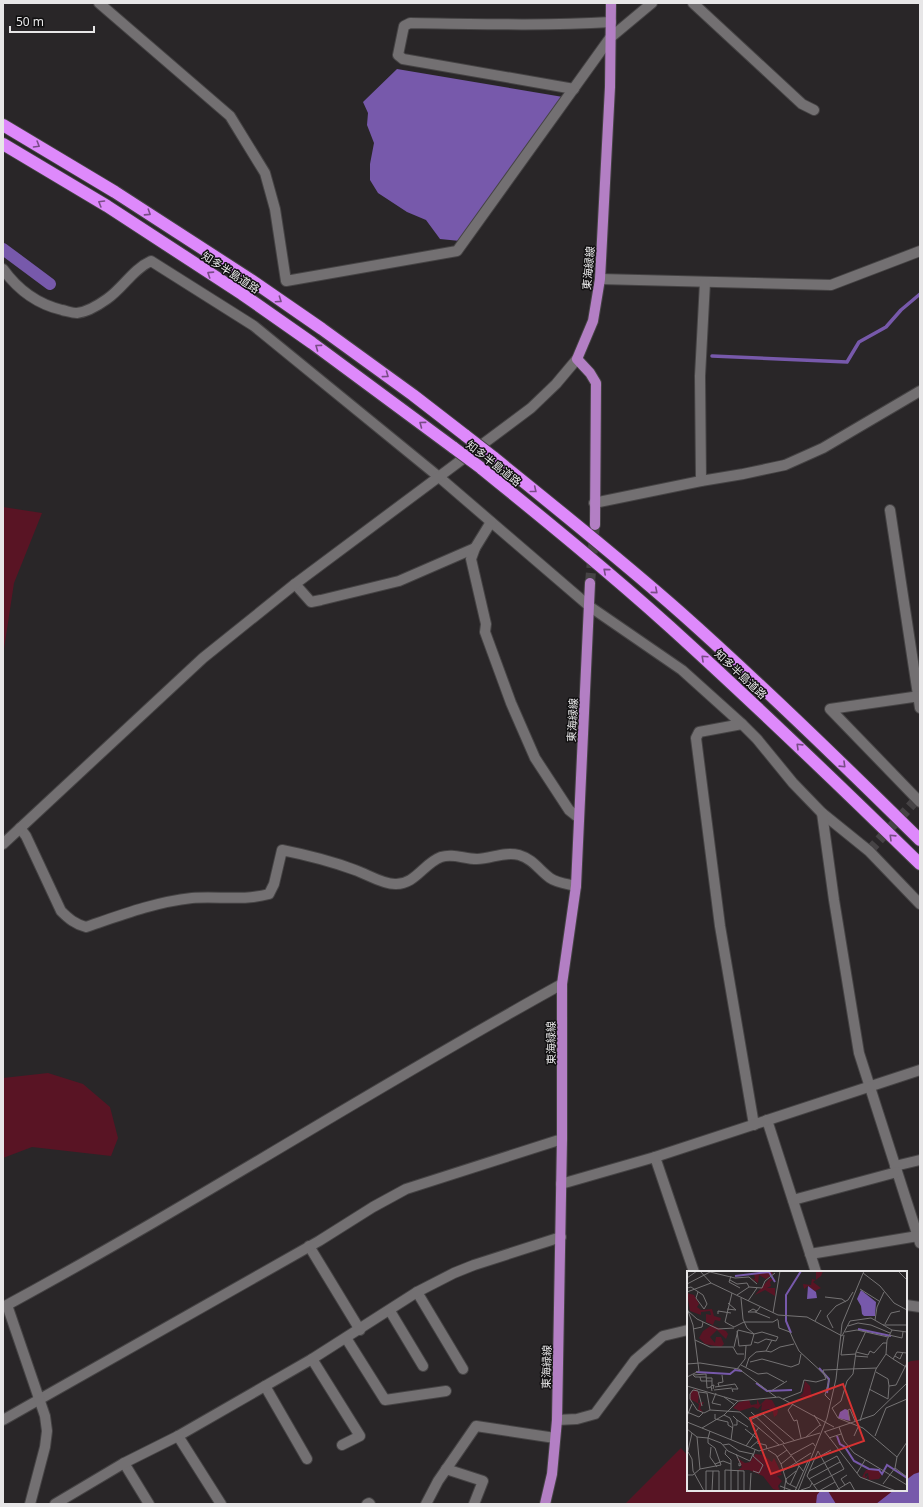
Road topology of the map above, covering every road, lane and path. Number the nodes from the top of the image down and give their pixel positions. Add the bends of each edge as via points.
1 (99, 3) edge
2 (611, 3) edge
3 (652, 3) edge
4 (693, 3) edge
5 (611, 22) junction
6 (610, 38) junction
7 (574, 89) junction
8 (814, 110) dead end
9 (3, 125) edge
10 (3, 144) edge
11 (920, 251) edge
12 (3, 269) edge
13 (600, 279) junction
14 (705, 282) junction
15 (577, 358) junction
16 (920, 391) edge
17 (439, 477) junction
18 (701, 481) junction
19 (594, 503) junction
20 (890, 510) dead end
21 (491, 522) junction
22 (595, 525) tunnel mouth
23 (475, 548) junction
24 (590, 583) tunnel mouth
25 (295, 584) junction
26 (589, 606) junction
27 (919, 696) edge
28 (920, 708) edge
29 (742, 724) junction
30 (920, 802) edge
31 (822, 813) junction
32 (579, 818) junction
33 (20, 828) junction
34 (920, 840) edge
35 (3, 844) edge
36 (920, 864) edge
37 (576, 886) junction
38 (920, 904) edge
39 (562, 984) junction
40 (920, 1070) edge
41 (869, 1087) junction
42 (767, 1120) junction
43 (754, 1125) junction
44 (562, 1138) junction
45 (655, 1157) junction
46 (920, 1160) edge
47 (896, 1169) junction
48 (561, 1184) junction
49 (793, 1200) junction
50 (916, 1218) edge
51 (561, 1237) junction
52 (919, 1240) edge
53 (309, 1246) junction
54 (810, 1254) junction
55 (694, 1271) edge
56 (816, 1271) edge
57 (418, 1292) junction
58 (907, 1304) edge
59 (920, 1307) edge
60 (390, 1311) junction
61 (360, 1330) junction
62 (687, 1330) edge
63 (346, 1338) junction
64 (312, 1359) junction
65 (423, 1366) dead end
66 (464, 1369) dead end
67 (265, 1386) junction
68 (446, 1391) dead end
69 (39, 1399) junction
70 (3, 1420) edge
71 (558, 1420) junction
72 (178, 1436) junction
73 (555, 1438) junction
74 (342, 1445) dead end
75 (307, 1459) dead end
76 (124, 1463) junction
77 (446, 1469) junction
78 (30, 1504) edge
79 (55, 1504) edge
80 (149, 1504) edge
81 (221, 1504) edge
82 (367, 1504) edge
83 (370, 1504) edge
84 (426, 1504) edge
85 (474, 1504) edge
86 (545, 1504) edge

1 - 7 street via 230,116 265,173 275,209 286,282 457,251
2 - 5 main road, 東海緑線
3 - 6 street
4 - 8 street via 802,104
5 - 6 main road, 東海緑線
5 - 7 street via 410,23 404,26 398,55 403,59
6 - 7 street
6 - 13 main road, 東海緑線 via 610,88
9 -> 34 highway, 知多半島道路, bridge via 116,192 251,280 346,346 466,436 680,613 795,718
36 -> 10 highway, 知多半島道路, bridge via 761,710 669,626 481,468 242,294 107,206
11 - 14 street via 831,285
12 - 17 street via 8,277 31,297 49,307 78,313 107,299 142,265 151,261 254,326
13 - 14 street
13 - 15 main road, 東海緑線 via 593,321
14 - 18 street via 700,376
15 - 17 street via 556,384 531,408
15 - 19 main road via 596,384
16 - 18 street via 823,448 785,464
17 - 21 street
17 - 25 street
18 - 19 street
19 - 22 main road
20 - 27 street
21 - 23 street
21 - 26 street
23 - 25 street via 399,581 311,602
23 - 32 street via 471,559 486,632 511,703 535,758 570,810
24 - 26 main road, 東海緑線
25 - 33 street via 203,658
26 - 29 street via 682,670
26 - 32 main road, 東海緑線
27 - 28 street
27 - 30 street via 830,708
29 - 31 street
29 - 43 street via 699,732 696,738 720,926
31 - 38 street via 870,851
31 - 41 street via 859,1053
32 - 37 main road, 東海緑線
33 - 35 street
33 - 37 street via 61,911 76,925 86,927 148,906 193,898 257,897 269,894 282,850 323,859 395,884 409,881 441,857 452,855 477,859 507,853 527,858 552,879
37 - 39 main road, 東海緑線
39 - 44 main road, 東海緑線
39 - 69 street via 428,1060 195,1199 7,1305
40 - 41 street
41 - 42 street
41 - 47 street
42 - 43 street
42 - 49 street
43 - 45 street
44 - 48 main road, 東海緑線
44 - 53 street via 406,1189
45 - 48 street
45 - 55 street
46 - 47 street
47 - 49 street
47 - 50 street
48 - 51 main road, 東海緑線
49 - 54 street
50 - 52 street
51 - 57 street via 454,1272
51 - 71 main road, 東海緑線
52 - 54 street
53 - 61 street
53 - 69 street
54 - 56 street
57 - 60 street
57 - 66 street
58 - 59 street
60 - 61 street
60 - 65 street
61 - 63 street
62 - 71 street via 662,1336 635,1360 594,1414 577,1420
63 - 64 street
63 - 68 street via 385,1400
64 - 67 street
64 - 74 street via 360,1436
67 - 72 street
67 - 75 street
69 - 70 street
69 - 78 street via 47,1431
71 - 73 main road, 東海緑線
72 - 76 street
72 - 81 street
73 - 77 street via 476,1426
73 - 86 main road, 東海緑線 via 552,1474
76 - 79 street
76 - 80 street
77 - 84 street
77 - 85 street via 483,1481
82 - 83 street

